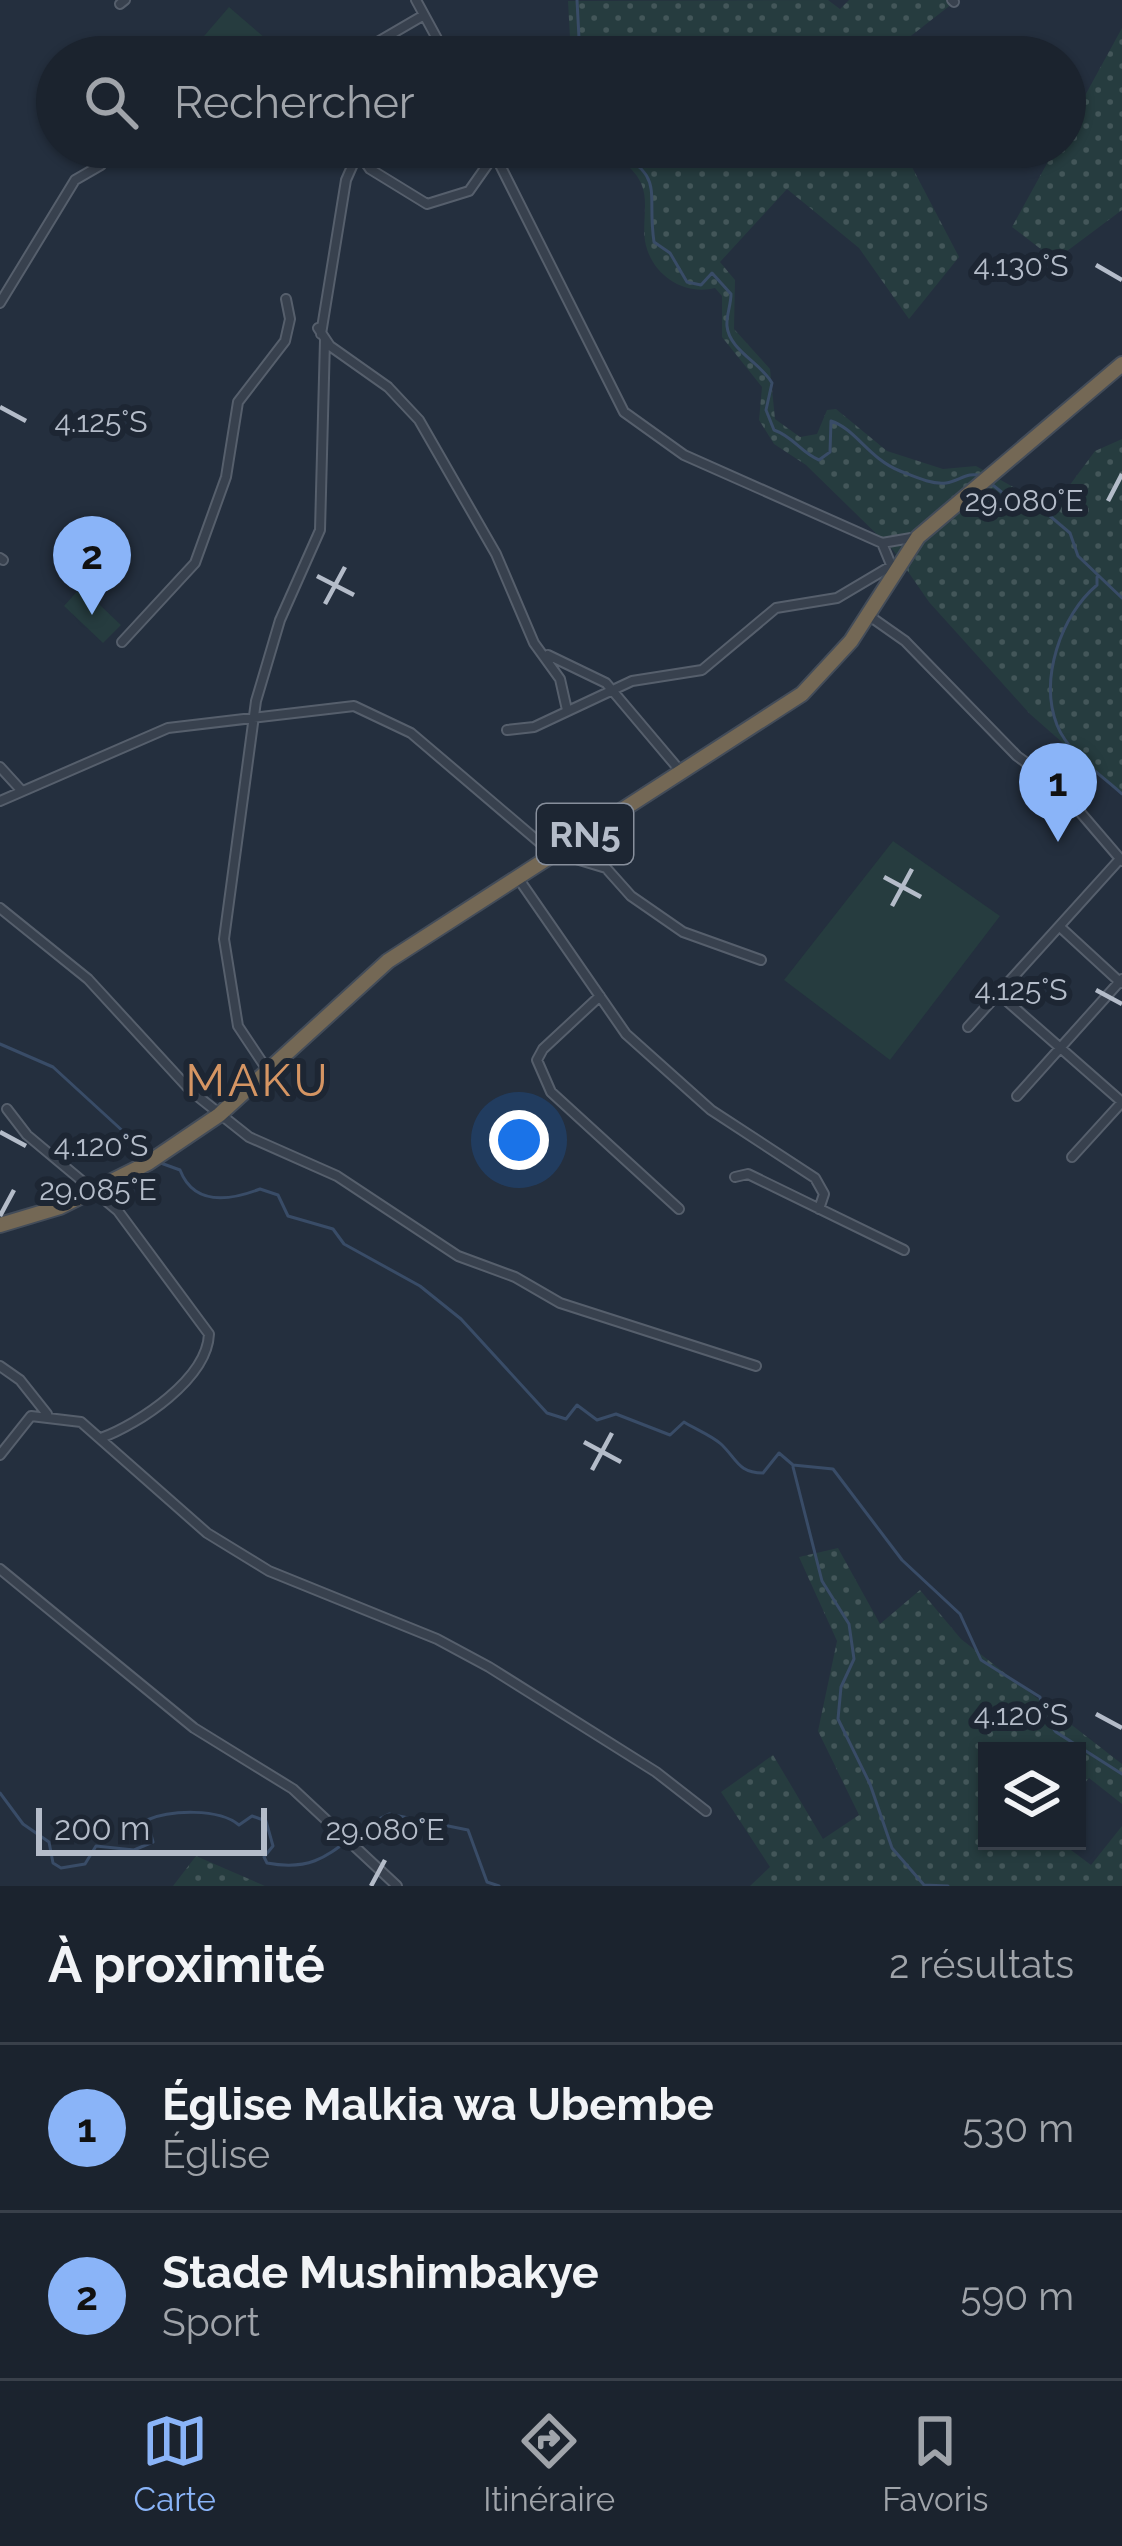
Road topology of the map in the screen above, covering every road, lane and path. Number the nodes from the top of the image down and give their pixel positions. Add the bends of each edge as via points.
1 (416, 0) edge
2 (424, 15) junction
3 (388, 36) edge
4 (436, 36) edge
5 (95, 168) edge
6 (350, 168) edge
7 (369, 168) edge
8 (485, 168) edge
9 (502, 168) edge
10 (286, 299) dead end
11 (0, 303) edge
12 (321, 334) junction
13 (1122, 364) edge
14 (233, 434) junction
15 (244, 443) dead end
16 (918, 537) junction
17 (881, 543) junction
18 (892, 569) junction
19 (862, 585) junction
20 (872, 608) junction
21 (122, 643) dead end
22 (544, 654) junction
23 (610, 692) junction
24 (567, 710) junction
25 (255, 716) junction
26 (507, 730) dead end
27 (0, 767) edge
28 (682, 774) junction
29 (21, 790) junction
30 (0, 801) edge
31 (558, 850) junction
32 (1121, 860) edge
33 (518, 878) junction
34 (0, 908) edge
35 (1060, 927) junction
36 (761, 960) dead end
37 (1121, 981) edge
38 (1000, 995) junction
39 (600, 996) junction
40 (968, 1027) dead end
41 (1060, 1048) junction
42 (266, 1068) junction
43 (1017, 1096) dead end
44 (8, 1109) dead end
45 (219, 1114) junction
46 (1072, 1157) dead end
47 (735, 1178) dead end
48 (96, 1191) junction
49 (679, 1209) dead end
50 (819, 1209) junction
51 (0, 1225) edge
52 (904, 1250) dead end
53 (0, 1366) edge
54 (756, 1366) dead end
55 (48, 1415) junction
56 (101, 1438) junction
57 (0, 1455) edge
58 (0, 1570) edge
59 (706, 1810) dead end
60 (397, 1886) edge

1 - 2 street
2 - 3 street
2 - 4 street
5 - 11 street via 75,180
6 - 12 street
7 - 8 street via 427,204 469,191
9 - 17 street via 607,386 634,423 684,455
10 - 14 street via 285,341 244,389
12 - 22 street via 419,420
12 - 25 street via 320,530 275,632
13 - 16 highway, RN5
14 - 15 street
14 - 21 street via 195,563
16 - 17 street
16 - 18 highway, RN5
17 - 18 street
18 - 19 street
18 - 20 highway, RN5
19 - 20 street
19 - 23 street via 811,605 776,608 702,670 668,671
20 - 28 highway, RN5 via 815,683
20 - 32 street via 1017,756 1055,784
22 - 23 street via 598,676
22 - 24 street
23 - 24 street
23 - 28 street
24 - 26 street
25 - 29 street via 168,728
25 - 31 street via 346,706 383,716
25 - 42 street via 225,954 238,1026
27 - 29 street
28 - 31 highway, RN5
29 - 30 street
31 - 33 highway, RN5
31 - 36 street via 606,868 683,932
32 - 35 street
33 - 39 street
33 - 42 highway, RN5 via 388,961
34 - 45 street via 88,979
35 - 37 street
35 - 38 street
37 - 41 street
38 - 40 street
38 - 41 street
39 - 49 street via 543,1049 542,1077
39 - 50 street via 626,1034 711,1110 815,1178 824,1194
41 - 43 street
41 - 46 street via 1122,1102
42 - 45 highway, RN5
44 - 48 street via 27,1135
45 - 48 highway, RN5
45 - 54 street via 249,1137 338,1176 475,1264 620,1326
47 - 50 street via 748,1174
48 - 51 highway, RN5
48 - 56 street via 196,1313 210,1342 196,1368 141,1419
50 - 52 street
53 - 55 street
55 - 56 street via 81,1421
55 - 57 street via 31,1417
56 - 59 street via 207,1533 269,1570 489,1667
58 - 60 street via 194,1729 293,1790

